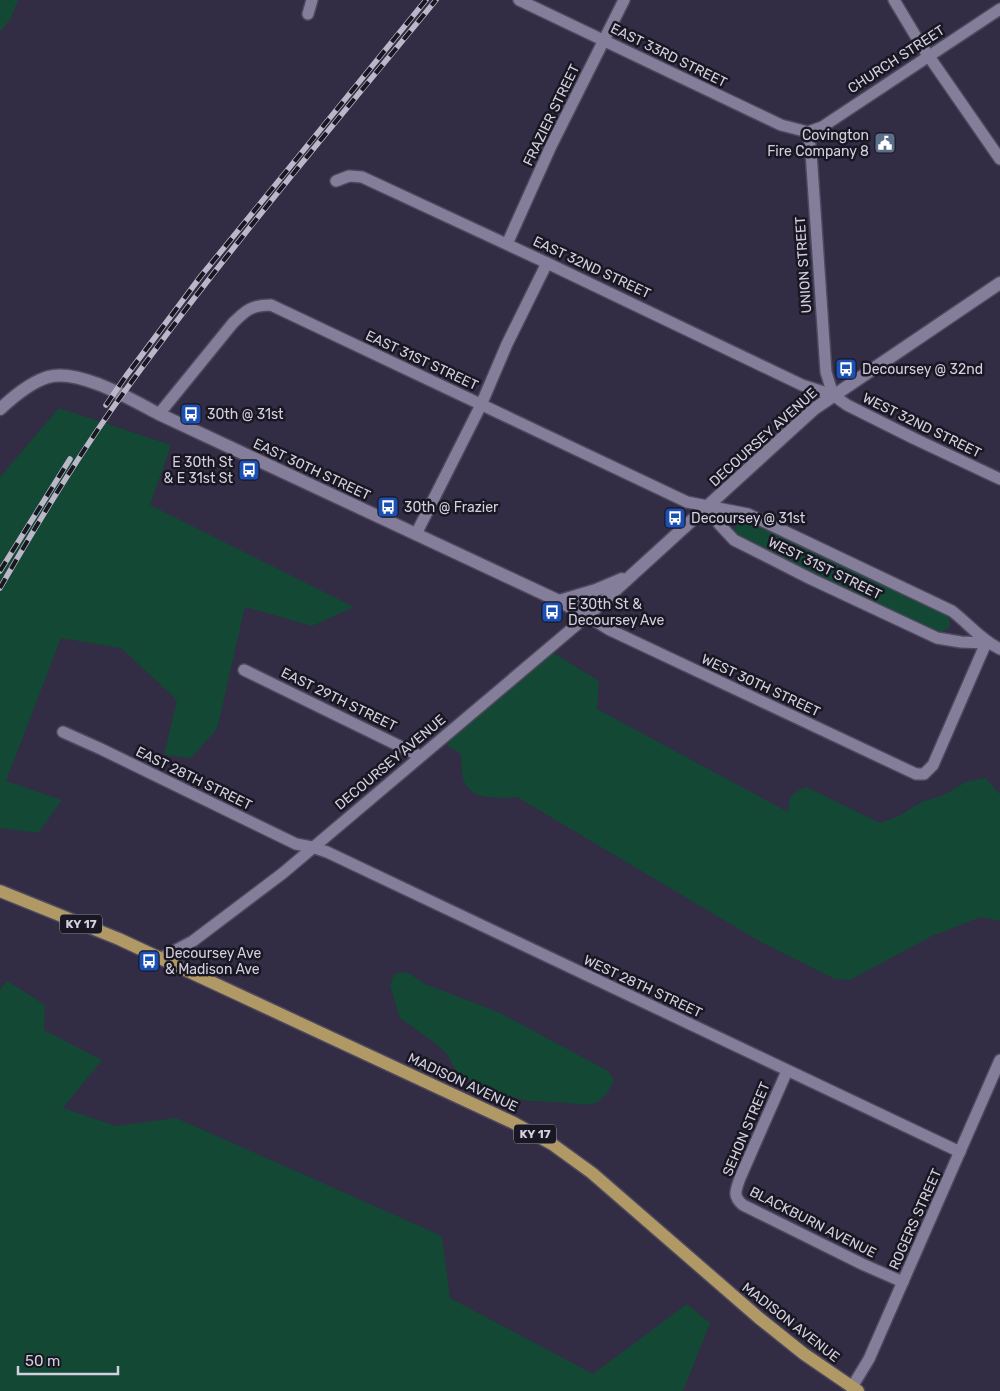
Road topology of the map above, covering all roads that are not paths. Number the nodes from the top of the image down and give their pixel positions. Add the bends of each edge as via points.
1 (312, 0) edge
2 (519, 0) edge
3 (624, 0) edge
4 (894, 0) edge
5 (1000, 9) edge
6 (308, 14) dead end
7 (604, 40) junction
8 (929, 56) junction
9 (808, 132) junction
10 (1000, 159) edge
11 (336, 181) dead end
12 (507, 244) junction
13 (547, 263) junction
14 (1000, 283) edge
15 (833, 395) junction
16 (480, 405) junction
17 (0, 409) edge
18 (159, 414) junction
19 (1000, 479) edge
20 (707, 507) junction
21 (416, 534) junction
22 (631, 577) junction
23 (559, 602) junction
24 (587, 616) junction
25 (986, 643) junction
26 (1000, 649) edge
27 (244, 670) dead end
28 (63, 732) dead end
29 (420, 756) junction
30 (312, 847) junction
31 (0, 892) edge
32 (161, 958) junction
33 (1000, 1060) edge
34 (787, 1071) junction
35 (960, 1152) junction
36 (737, 1200) joint
37 (903, 1282) junction
38 (855, 1389) edge

1 - 6 street
2 - 7 street, EAST 33RD STREET
3 - 7 street, FRAZIER STREET
4 - 8 street
5 - 8 street, CHURCH STREET
7 - 9 street, EAST 33RD STREET via 781,125
7 - 12 street, FRAZIER STREET
8 - 9 street, CHURCH STREET via 822,127
8 - 10 street
9 - 15 street, UNION STREET via 826,372
11 - 12 street, EAST 32ND STREET via 349,176 362,177
12 - 13 street, EAST 32ND STREET
13 - 15 street, EAST 32ND STREET via 802,385
13 - 16 street
14 - 15 main road, DECOURSEY AVENUE
15 - 19 street, WEST 32ND STREET via 898,431
15 - 20 main road, DECOURSEY AVENUE
16 - 18 street, EAST 31ST STREET via 272,305 259,305 247,310 233,323
16 - 20 street, EAST 31ST STREET via 687,502
16 - 21 street
17 - 18 main road, EAST 30TH STREET via 37,382 56,376 77,378 108,388
18 - 21 main road, EAST 30TH STREET
20 - 22 main road, DECOURSEY AVENUE
20 - 25 street, WEST 31ST STREET via 748,514 952,611
20 - 25 street, WEST 31ST STREET via 734,540 811,579 937,638
21 - 23 main road, EAST 30TH STREET
22 - 23 main road, DECOURSEY AVENUE
22 - 24 main road, DECOURSEY AVENUE
23 - 24 main road, EAST 30TH STREET
24 - 25 street, WEST 30TH STREET via 754,700 916,774 924,774 933,765
24 - 29 street, DECOURSEY AVENUE
25 - 26 street, WEST 31ST STREET
27 - 29 street, EAST 29TH STREET
28 - 30 street, EAST 28TH STREET via 296,844
29 - 30 street, DECOURSEY AVENUE
30 - 32 street, DECOURSEY AVENUE via 283,873 192,941
30 - 34 street, WEST 28TH STREET
31 - 32 main road, MADISON AVENUE / KY 17
32 - 38 main road, MADISON AVENUE / KY 17 via 514,1123 552,1144 592,1173 758,1318
33 - 35 street, ROGERS STREET
34 - 35 street, WEST 28TH STREET
34 - 36 street, SEHON STREET via 740,1178 735,1192
35 - 37 street, ROGERS STREET
36 - 37 street, BLACKBURN AVENUE
37 - 38 street, ROGERS STREET

